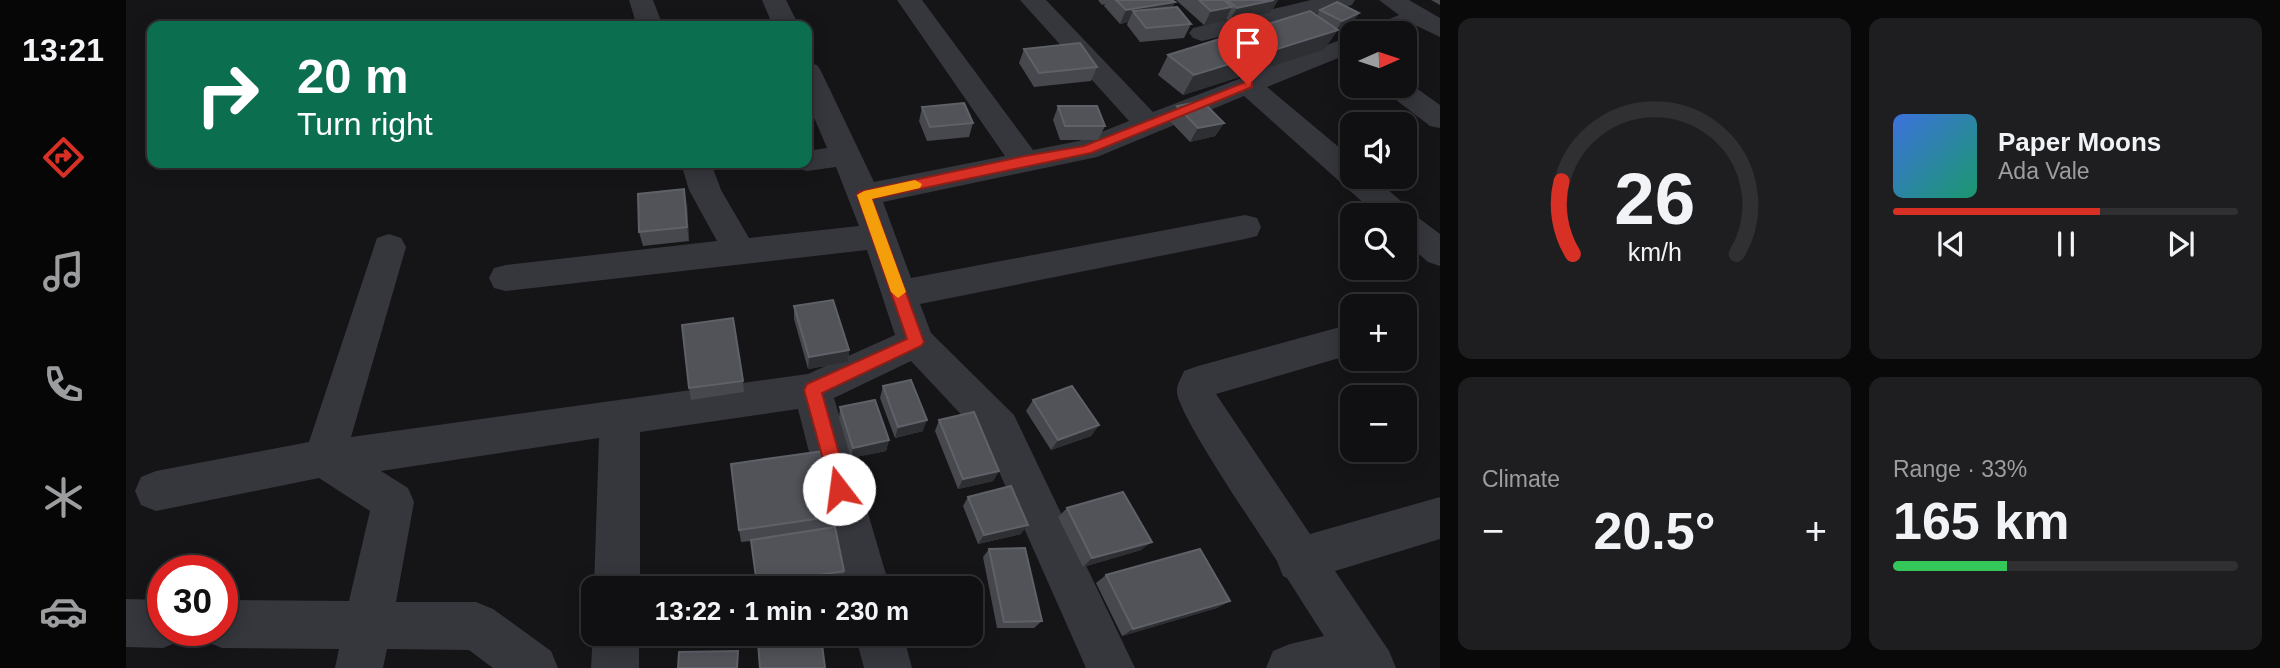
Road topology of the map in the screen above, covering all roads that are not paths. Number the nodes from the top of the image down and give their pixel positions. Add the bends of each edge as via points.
1 (641, 0) edge
2 (774, 0) edge
3 (909, 0) edge
4 (1032, 0) edge
5 (1343, 0) edge
6 (1391, 0) edge
7 (648, 21) edge
8 (784, 21) edge
9 (1429, 23) edge
10 (1199, 31) dead end
11 (1340, 48) edge
12 (812, 82) edge
13 (1248, 85) junction
14 (1413, 98) edge
15 (1440, 119) edge
16 (1148, 124) junction
17 (846, 155) junction
18 (812, 160) edge
19 (1025, 160) junction
20 (698, 168) edge
21 (864, 195) junction
22 (1383, 203) edge
23 (1245, 227) dead end
24 (1417, 233) edge
25 (879, 236) junction
26 (389, 247) dead end
27 (740, 252) junction
28 (1440, 253) edge
29 (506, 278) dead end
30 (899, 294) junction
31 (916, 342) junction
32 (1340, 342) edge
33 (813, 390) junction
34 (620, 418) junction
35 (324, 458) junction
36 (156, 491) dead end
37 (1440, 518) edge
38 (1299, 560) junction
39 (617, 576) edge
40 (864, 576) edge
41 (126, 623) edge
42 (147, 624) edge
43 (238, 626) edge
44 (364, 646) edge
45 (615, 646) edge
46 (882, 646) edge
47 (1367, 660) edge
48 (534, 668) edge
49 (615, 668) edge
50 (888, 668) edge
51 (1111, 668) edge
52 (1290, 668) edge

1 - 7 street
2 - 8 street
3 - 19 street
4 - 16 street
5 - 10 street
6 - 9 street
11 - 13 street
12 - 17 street
13 - 16 street
13 - 22 street
14 - 15 street
16 - 19 street via 1086,150
17 - 18 street
17 - 21 street
19 - 21 street
20 - 27 street
21 - 25 street
23 - 30 street
24 - 28 street
25 - 27 street
25 - 30 street
26 - 35 street
27 - 29 street
30 - 31 street
31 - 33 street
31 - 51 street via 1000,428
32 - 38 street via 1198,383 1196,392
33 - 34 street
33 - 40 street
34 - 35 street
34 - 39 street
35 - 36 street
35 - 44 street via 393,502
37 - 38 street
38 - 47 street
41 - 42 street
43 - 44 street
44 - 48 street via 476,626
45 - 49 street
46 - 50 street
47 - 52 street

